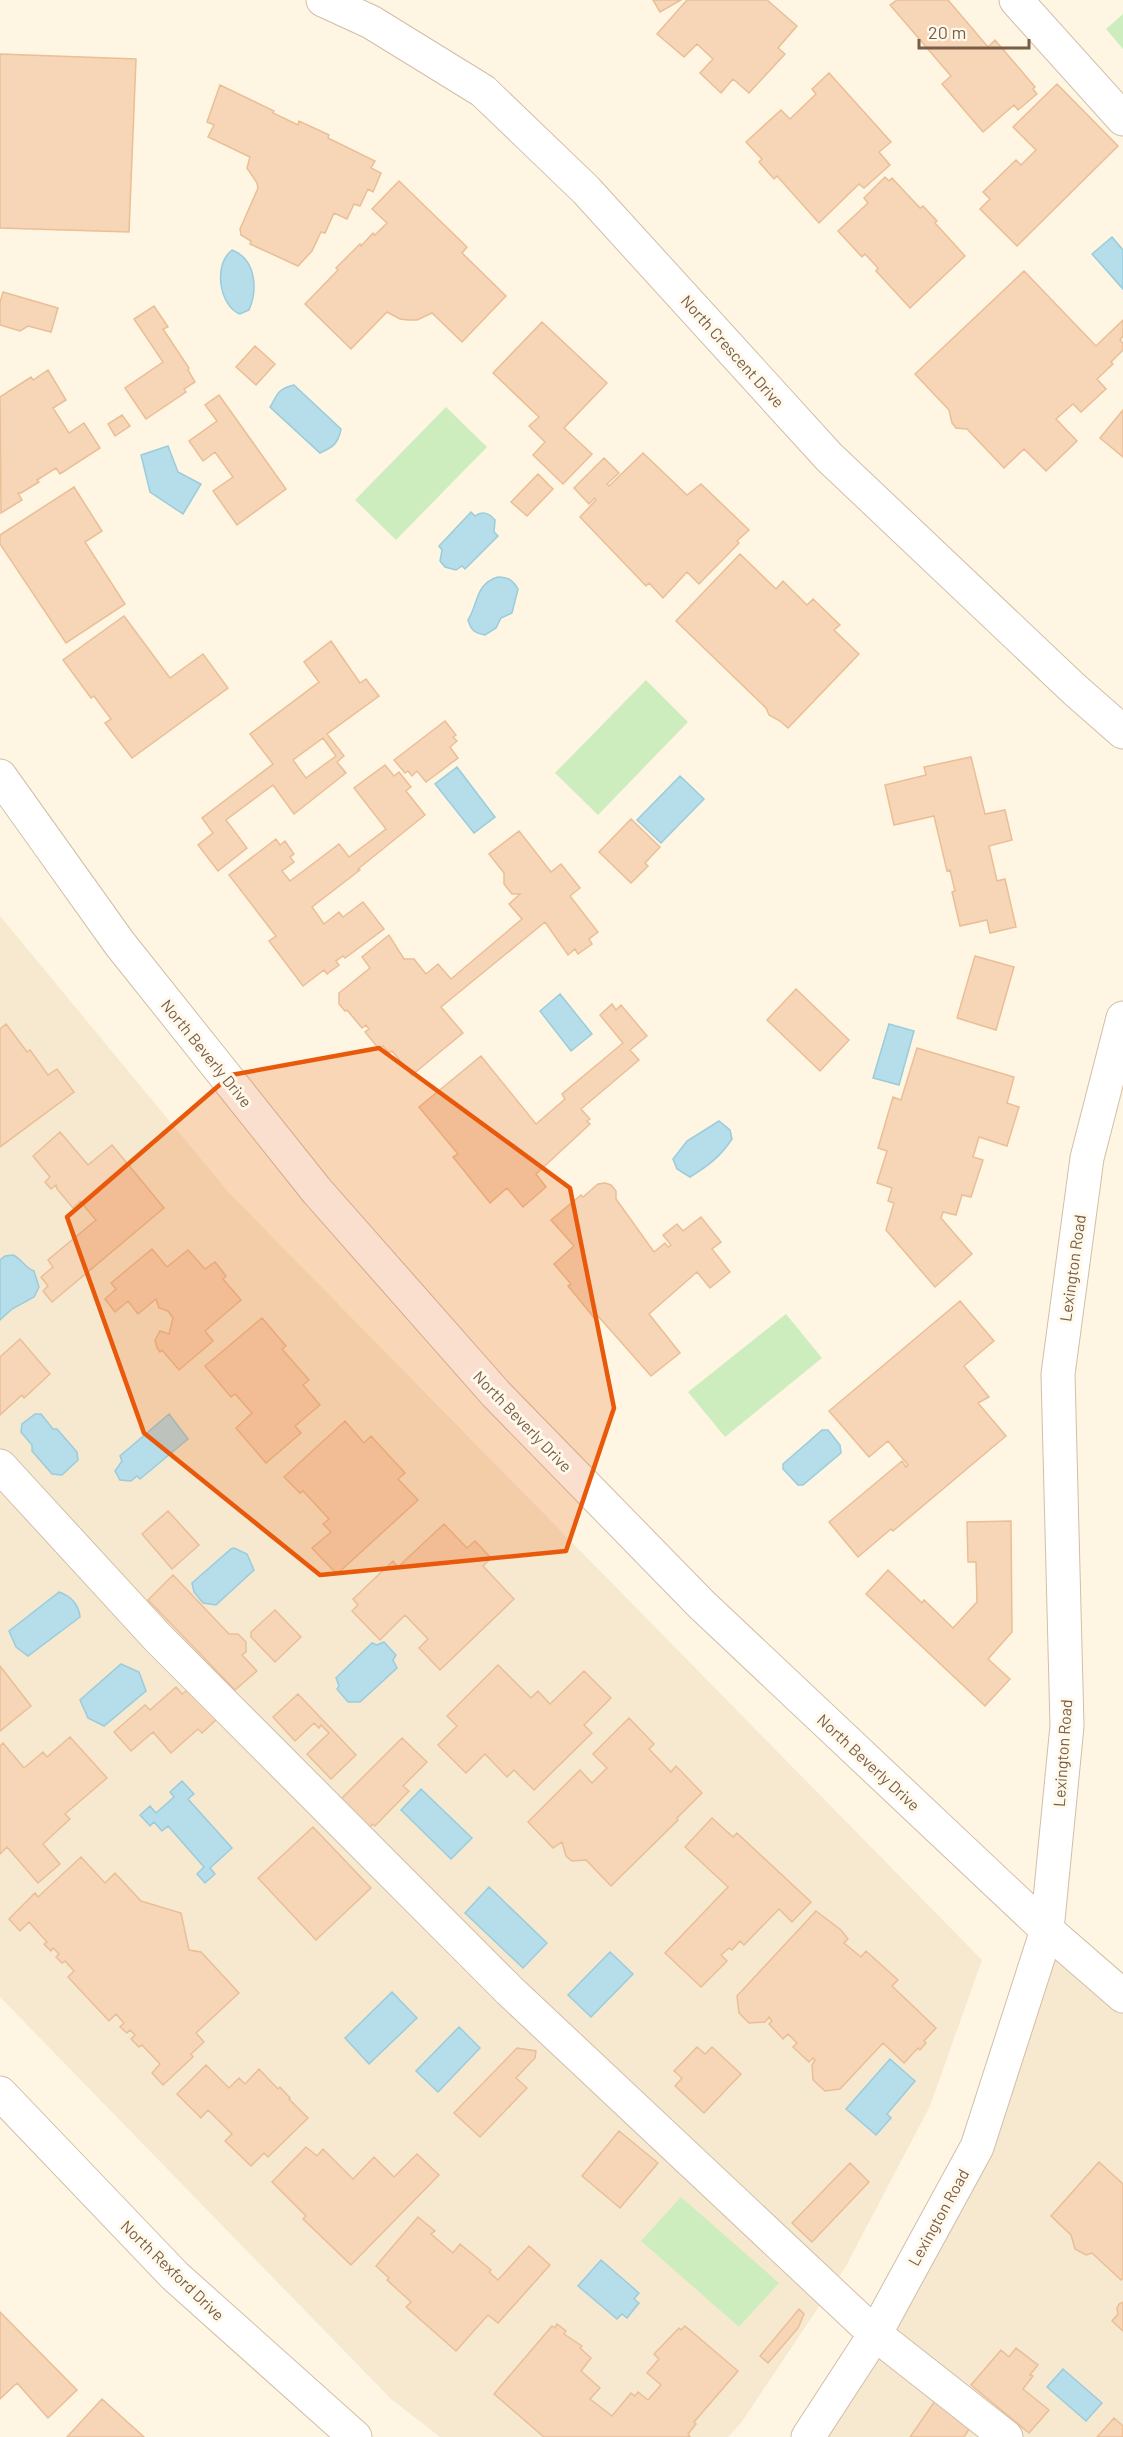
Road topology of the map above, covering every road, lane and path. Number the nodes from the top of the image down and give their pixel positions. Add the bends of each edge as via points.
1 (323, 0) edge
2 (1016, 0) edge
3 (1123, 119) edge
4 (1123, 732) edge
5 (0, 776) edge
6 (1123, 1018) edge
7 (0, 1466) edge
8 (1047, 1930) junction
9 (1123, 1996) edge
10 (0, 2093) edge
11 (875, 2334) junction
12 (355, 2437) edge
13 (808, 2437) edge
14 (1006, 2437) edge

1 - 4 street, North Crescent Drive via 371,22 483,91 586,190 829,457
2 - 3 street
5 - 8 street, North Beverly Drive via 120,944 317,1191 496,1394 701,1604
6 - 8 street, Lexington Road via 1087,1158 1058,1374 1067,1726
7 - 11 street via 158,1638 510,1991
8 - 9 street, North Beverly Drive
8 - 11 street, Lexington Road via 976,2147
10 - 12 street, North Rexford Drive via 175,2276
11 - 13 street, Lexington Road
11 - 14 street

